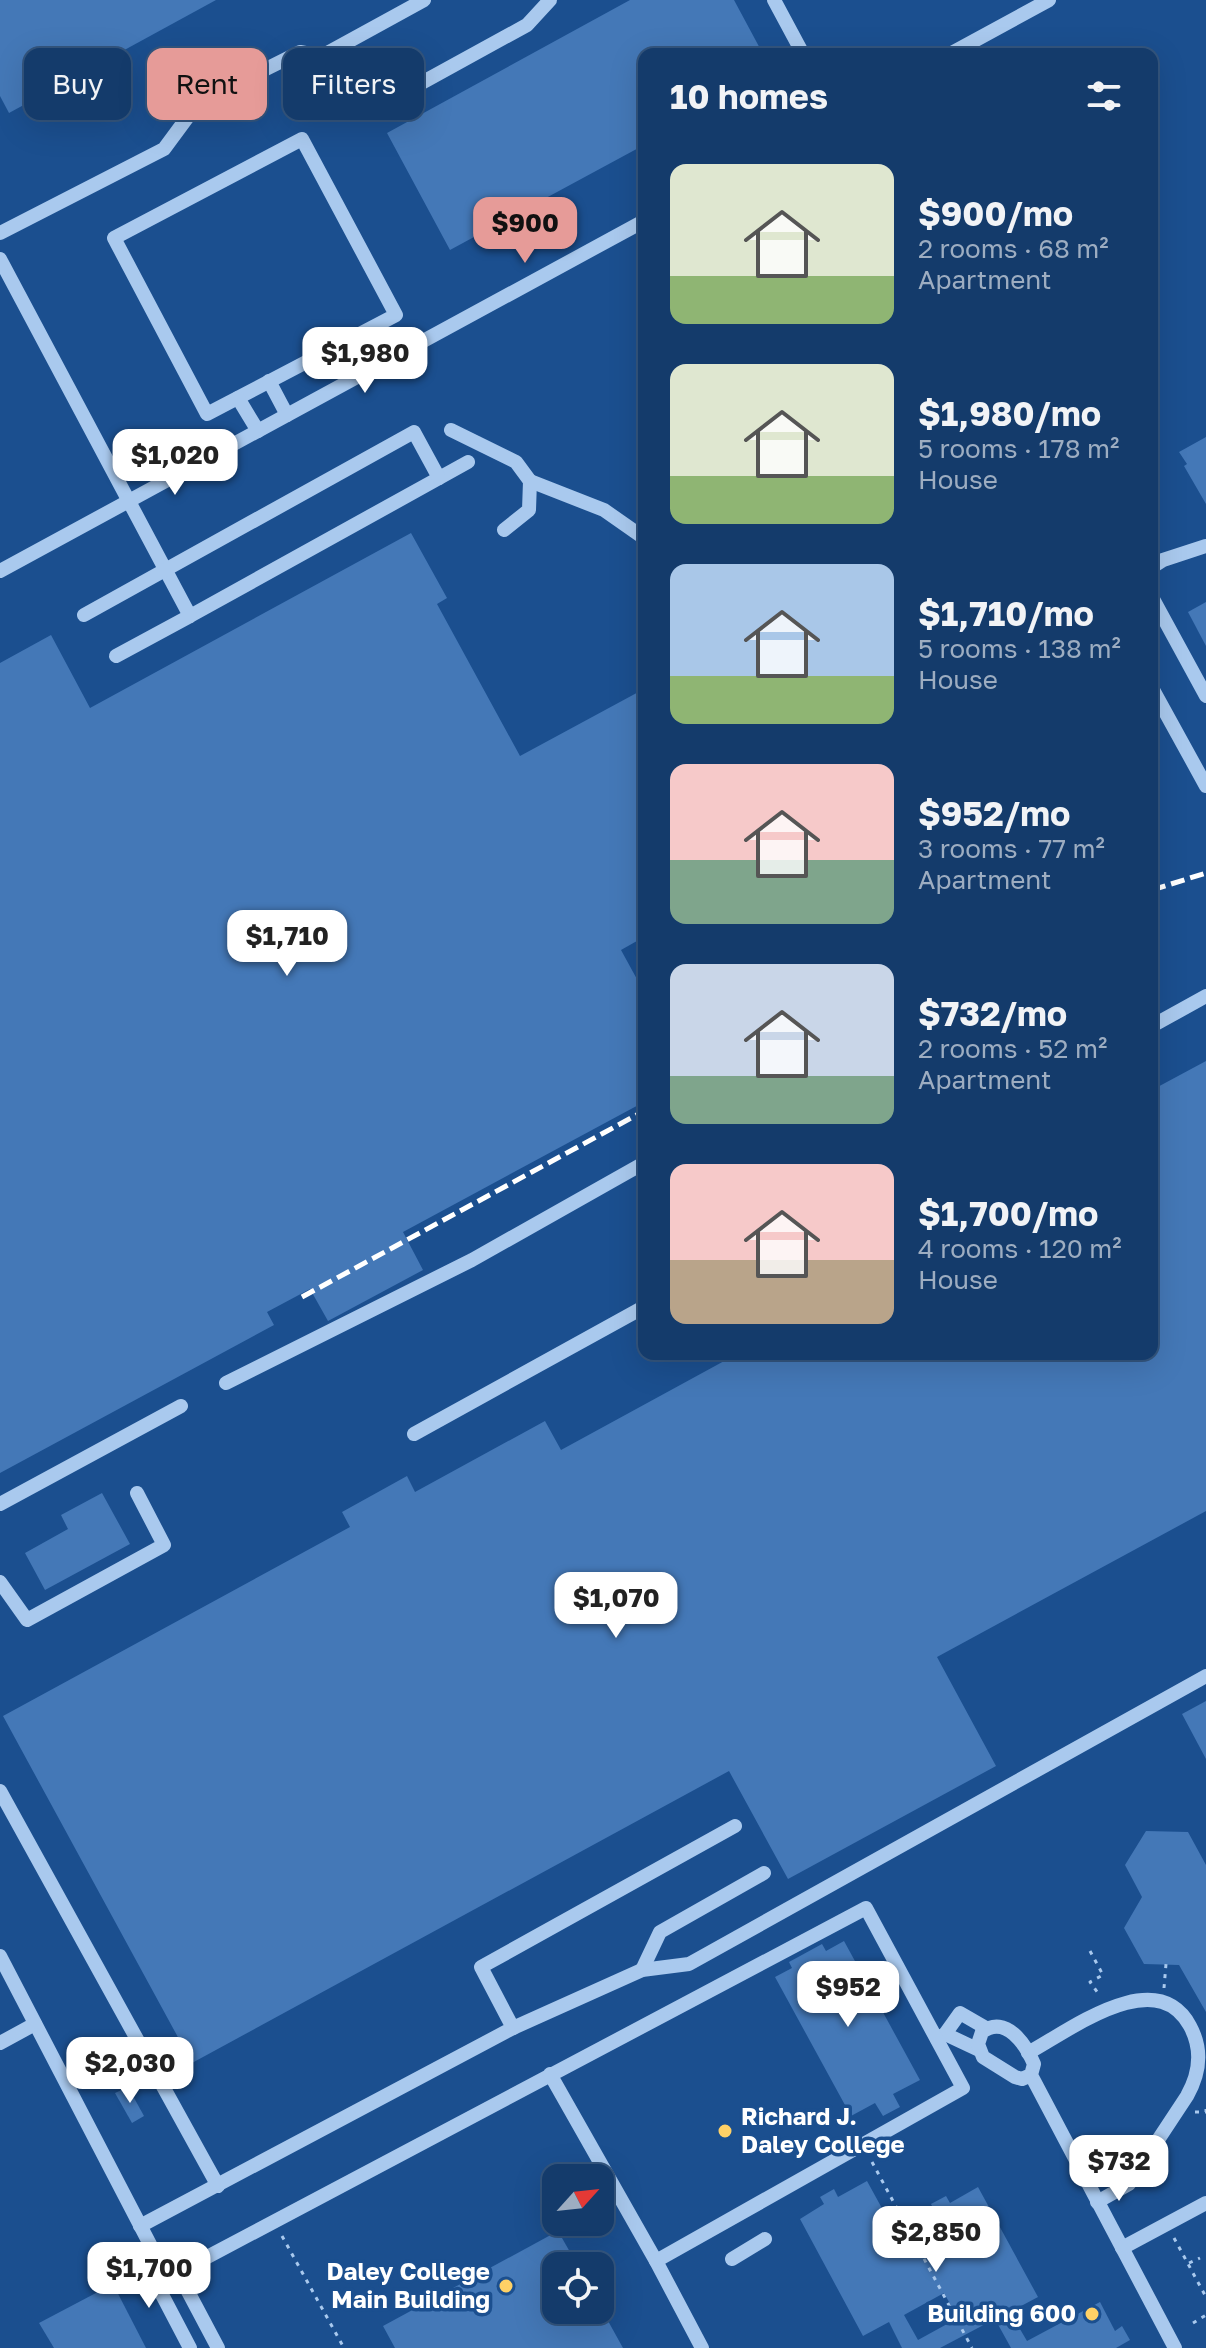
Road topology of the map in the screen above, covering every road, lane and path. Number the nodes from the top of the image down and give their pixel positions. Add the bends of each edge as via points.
1 (424, 0) edge
2 (550, 0) edge
3 (774, 0) edge
4 (1049, 0) edge
5 (800, 48) edge
6 (961, 48) edge
7 (424, 82) edge
8 (638, 224) edge
9 (0, 233) edge
10 (0, 259) edge
11 (269, 381) junction
12 (238, 398) junction
13 (287, 415) junction
14 (451, 430) dead end
15 (258, 431) junction
16 (468, 462) dead end
17 (439, 478) junction
18 (530, 481) junction
19 (129, 501) junction
20 (504, 530) dead end
21 (638, 534) edge
22 (1206, 546) edge
23 (1158, 563) edge
24 (166, 570) junction
25 (0, 571) edge
26 (1158, 608) edge
27 (84, 615) dead end
28 (190, 616) junction
29 (116, 656) dead end
30 (1206, 696) edge
31 (1158, 699) edge
32 (1206, 754) edge
33 (1192, 761) junction
34 (1206, 786) edge
35 (1206, 996) edge
36 (1158, 1023) edge
37 (638, 1166) edge
38 (638, 1310) edge
39 (226, 1383) dead end
40 (181, 1406) dead end
41 (414, 1434) dead end
42 (137, 1493) dead end
43 (0, 1504) edge
44 (0, 1582) edge
45 (1206, 1676) edge
46 (0, 1791) edge
47 (735, 1826) dead end
48 (764, 1873) dead end
49 (0, 1956) edge
50 (1166, 1964) dead end
51 (642, 1970) junction
52 (1164, 1992) dead end
53 (35, 2024) junction
54 (513, 2028) junction
55 (986, 2028) junction
56 (941, 2036) junction
57 (0, 2043) edge
58 (979, 2050) junction
59 (1028, 2053) junction
60 (550, 2074) junction
61 (1031, 2075) junction
62 (872, 2162) dead end
63 (218, 2186) junction
64 (1097, 2202) junction
65 (1206, 2203) edge
66 (140, 2226) junction
67 (282, 2236) dead end
68 (1174, 2238) dead end
69 (765, 2239) dead end
70 (1122, 2248) junction
71 (1200, 2258) dead end
72 (732, 2259) dead end
73 (656, 2261) junction
74 (1188, 2264) junction
75 (167, 2277) junction
76 (1206, 2297) edge
77 (1206, 2315) edge
78 (1193, 2323) dead end
79 (190, 2348) edge
80 (218, 2348) edge
81 (344, 2348) edge
82 (702, 2348) edge
83 (972, 2348) edge
84 (1175, 2348) edge

1 - 9 street via 322,56 300,52 198,103 164,149
2 - 7 street via 527,25
3 - 5 street
4 - 6 street
8 - 13 street
10 - 19 street
11 - 12 street
11 - 12 street via 396,315 302,139 114,238 207,414
11 - 13 street
12 - 15 street
13 - 15 street
14 - 18 street via 516,462
15 - 19 street
16 - 17 street
17 - 24 street via 414,432
17 - 28 street
18 - 20 street via 529,510
18 - 21 street via 604,510
19 - 24 street
19 - 25 street
22 - 23 street
24 - 27 street
24 - 28 street
26 - 30 street
28 - 29 street
31 - 33 street
32 - 33 street
33 - 34 street
35 - 36 street
37 - 39 street via 472,1260
38 - 41 street
40 - 43 street
42 - 44 street via 164,1545 27,1620
45 - 51 street via 689,1964
46 - 63 street
47 - 54 street via 481,1967
48 - 51 street via 660,1932
49 - 53 street
50 - 52 path
51 - 54 street
53 - 57 street
53 - 66 street
54 - 63 street
55 - 56 street via 960,2013
55 - 58 street
55 - 59 street via 1008,2029
56 - 58 street
56 - 60 street via 866,1908
56 - 73 street via 963,2088
58 - 61 street via 1015,2077
59 - 61 street via 1034,2064
59 - 64 street via 1096,2015 1141,1999 1173,2007 1198,2040 1195,2081 1187,2096 1129,2184
60 - 73 street
60 - 75 street
61 - 64 street
62 - 83 path
63 - 66 street
64 - 70 street
65 - 70 street
66 - 75 street
67 - 81 path
68 - 74 path
69 - 72 street
70 - 84 street
71 - 74 path
73 - 82 street
74 - 76 path
75 - 79 street via 158,2287
75 - 80 street via 183,2282
77 - 78 path

